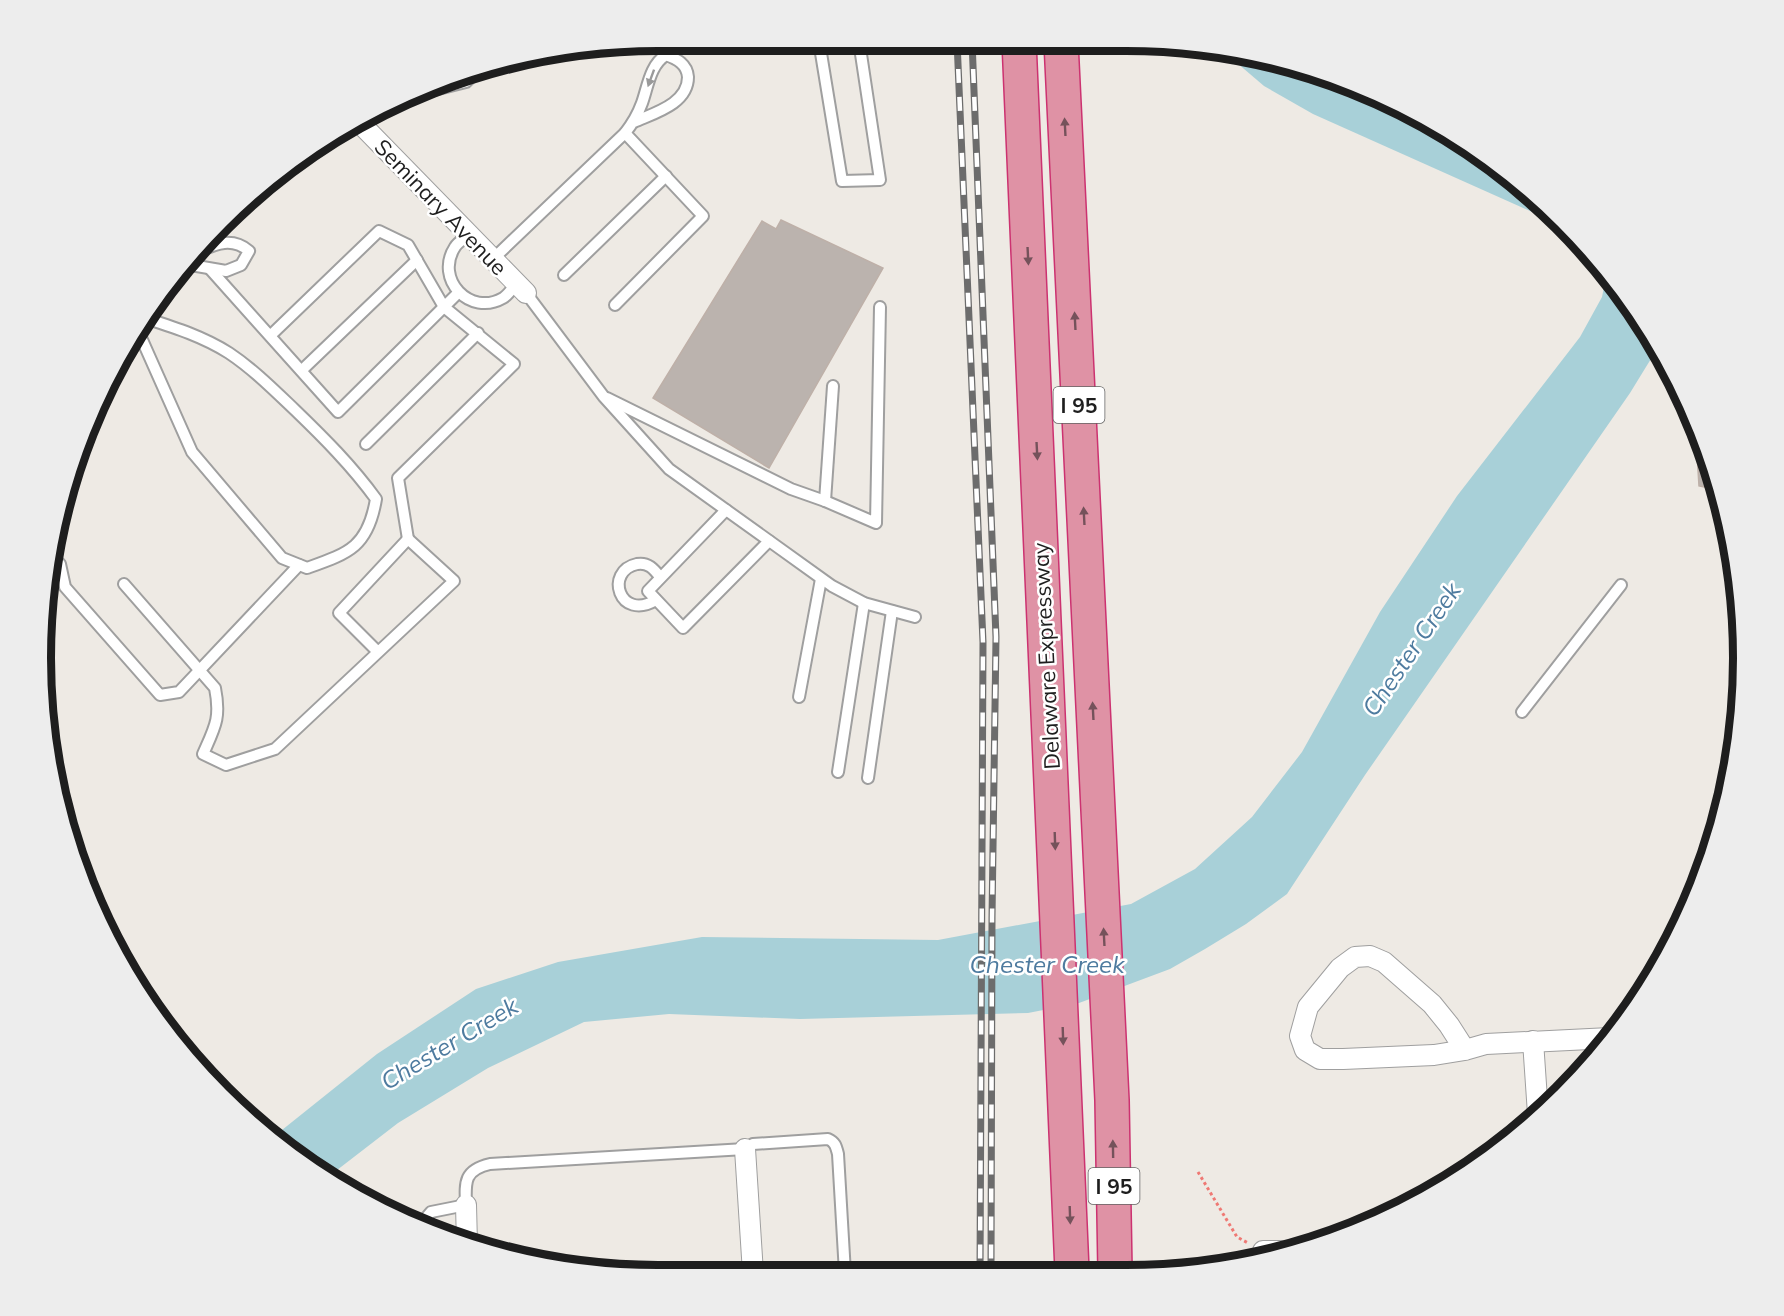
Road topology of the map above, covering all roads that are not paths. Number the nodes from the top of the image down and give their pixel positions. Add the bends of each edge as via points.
1 (821, 51) edge
2 (860, 51) edge
3 (1018, 51) edge
4 (1061, 51) edge
5 (634, 122) junction
6 (364, 127) edge
7 (625, 133) junction
8 (666, 176) junction
9 (469, 235) junction
10 (214, 245) edge
11 (493, 259) junction
12 (417, 260) junction
13 (195, 266) edge
14 (210, 269) junction
15 (564, 275) dead end
16 (521, 289) junction
17 (458, 293) junction
18 (615, 305) dead end
19 (444, 307) junction
20 (880, 307) dead end
21 (153, 321) edge
22 (478, 333) junction
23 (271, 335) junction
24 (142, 339) edge
25 (302, 370) junction
26 (834, 386) dead end
27 (604, 397) junction
28 (366, 444) dead end
29 (825, 501) junction
30 (726, 510) junction
31 (408, 539) junction
32 (769, 541) junction
33 (59, 563) edge
34 (299, 565) junction
35 (660, 577) junction
36 (821, 579) junction
37 (124, 584) dead end
38 (1621, 585) dead end
39 (656, 600) junction
40 (864, 603) junction
41 (892, 611) junction
42 (915, 617) dead end
43 (378, 652) junction
44 (200, 669) junction
45 (800, 697) dead end
46 (1522, 712) dead end
47 (838, 772) dead end
48 (868, 778) dead end
49 (1599, 1038) edge
50 (1533, 1041) junction
51 (1465, 1050) junction
52 (1537, 1103) edge
53 (745, 1149) junction
54 (466, 1205) junction
55 (425, 1219) edge
56 (467, 1234) edge
57 (752, 1265) edge
58 (845, 1265) edge
59 (1072, 1265) edge
60 (1115, 1265) edge

1 - 2 lane via 842,181 880,180
3 -> 59 highway, Delaware Expressway / I 95
60 -> 4 highway, Delaware Expressway / I 95 via 1112,1100
5 -> 5 lane via 673,104 683,93 688,82 683,63 666,55 660,59
5 - 7 lane
6 - 9 street, Seminary Avenue
7 - 8 lane
7 - 11 lane
8 - 15 lane
8 - 18 lane via 703,216
9 - 11 street, Seminary Avenue
9 - 17 lane via 455,246 448,261 449,278
10 - 14 lane via 222,242 242,245 249,251 241,265 226,272
11 - 16 street, Seminary Avenue
12 - 19 lane
12 - 23 lane via 408,245 379,231
12 - 25 lane
13 - 14 lane
14 - 23 lane
16 - 17 lane via 489,304 472,302
16 - 27 lane
17 - 19 lane
19 - 22 lane
19 - 25 lane via 339,412
20 - 29 lane via 876,523
21 - 34 lane via 193,334 265,380 359,475 376,499 372,520 362,539 340,556 307,568
22 - 28 lane
22 - 31 lane via 514,363 398,478
23 - 25 lane
24 - 34 lane via 192,452 282,558
26 - 29 lane
27 - 29 lane via 791,489
27 - 30 lane via 669,469
30 - 32 lane
30 - 35 lane
31 - 43 lane via 339,614
31 - 43 lane via 454,581
32 - 36 lane
32 - 39 lane via 683,628
33 - 44 lane via 64,587 160,695 178,692
34 - 44 lane
35 - 39 lane via 648,591
35 - 39 lane via 653,567 641,563 629,566 619,581 623,599 633,606 645,606
36 - 40 lane
36 - 45 lane
37 - 44 lane
38 - 46 lane
40 - 41 lane
40 - 47 lane
41 - 42 lane
41 - 48 lane
43 - 44 lane via 275,749 226,765 203,754 219,707 215,688
49 - 50 street
50 - 51 street via 1486,1044
50 - 52 street
51 - 51 street via 1432,1004 1384,962 1370,956 1355,957 1340,968 1308,1007 1299,1036 1305,1050 1320,1059 1434,1055
53 - 54 lane via 490,1164 478,1167 467,1178
53 - 57 street
53 - 58 lane via 753,1144 833,1141 838,1154
54 - 55 lane via 431,1212
54 - 56 street

